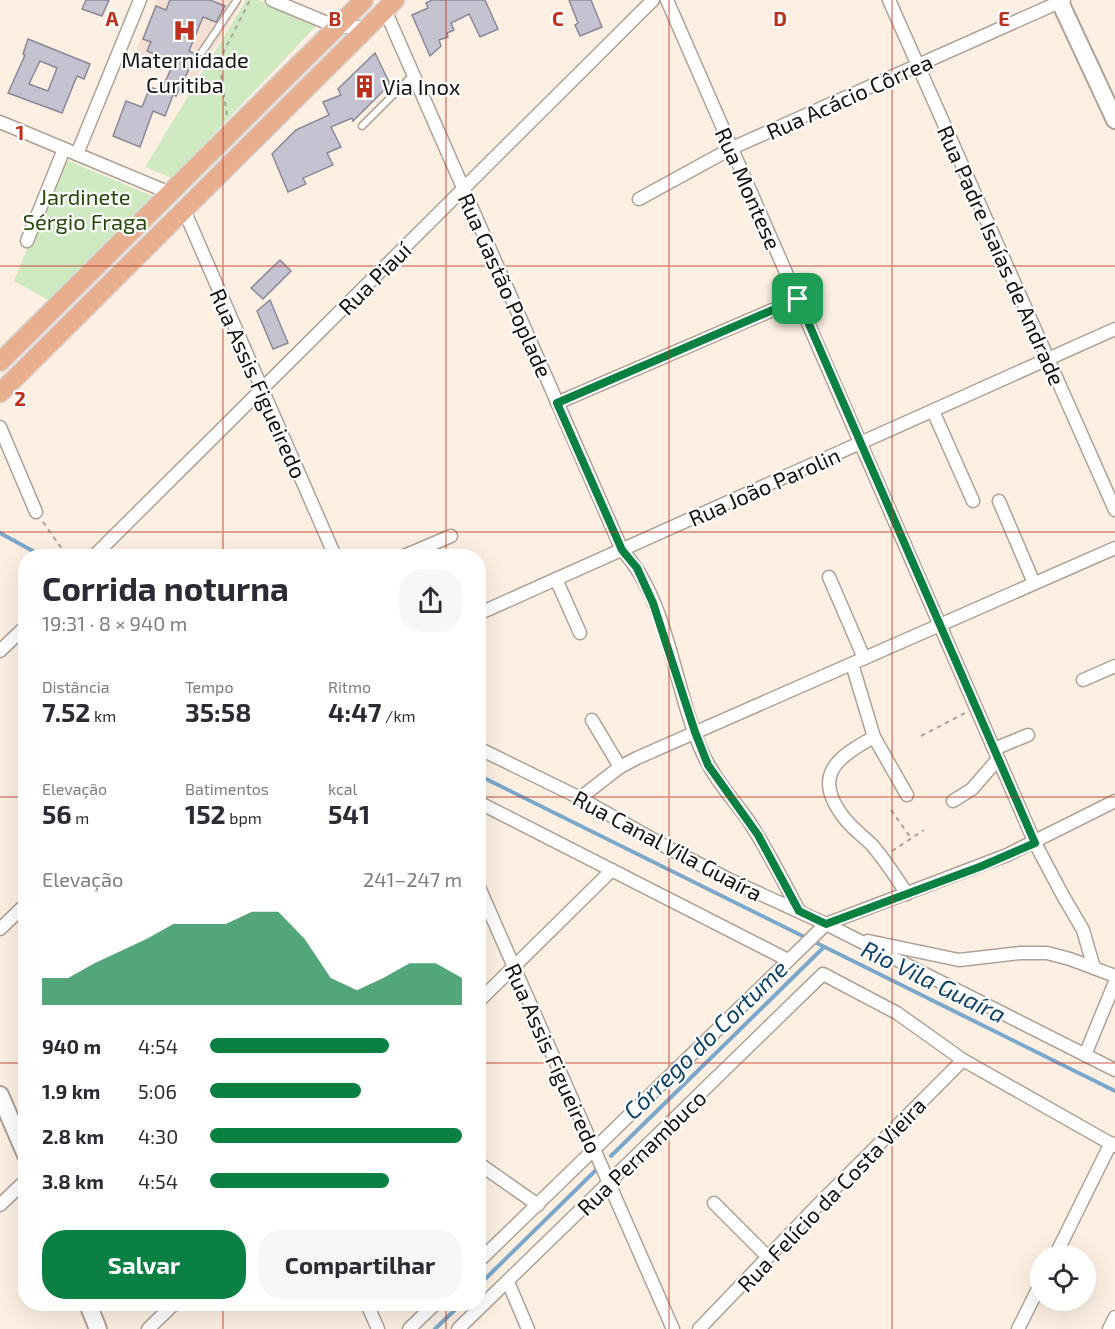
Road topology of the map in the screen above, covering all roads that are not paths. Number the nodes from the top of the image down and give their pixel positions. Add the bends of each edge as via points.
1 (140, 0) edge
2 (237, 0) edge
3 (272, 0) edge
4 (364, 0) edge
5 (653, 0) edge
6 (667, 0) edge
7 (890, 0) edge
8 (1061, 1) edge
9 (390, 5) edge
10 (337, 27) junction
11 (368, 27) junction
12 (202, 52) dead end
13 (918, 65) junction
14 (413, 75) junction
15 (1115, 120) edge
16 (0, 122) edge
17 (362, 126) dead end
18 (732, 148) junction
19 (64, 149) junction
20 (77, 154) junction
21 (464, 189) junction
22 (170, 193) junction
23 (639, 199) dead end
24 (184, 210) junction
25 (27, 241) dead end
26 (798, 299) junction
27 (1115, 329) edge
28 (1, 359) edge
29 (1048, 359) junction
30 (262, 390) junction
31 (0, 393) edge
32 (557, 403) junction
33 (933, 411) junction
34 (0, 427) edge
35 (860, 443) junction
36 (973, 501) dead end
37 (999, 501) dead end
38 (1115, 510) edge
39 (36, 512) road end
40 (451, 536) dead end
41 (1115, 548) edge
42 (101, 549) edge
43 (332, 549) edge
44 (421, 549) edge
45 (622, 550) junction
46 (830, 577) dead end
47 (556, 579) junction
48 (1034, 584) junction
49 (486, 610) edge
50 (940, 625) junction
51 (580, 633) dead end
52 (18, 634) edge
53 (0, 651) edge
54 (864, 658) junction
55 (852, 664) junction
56 (1115, 666) edge
57 (1083, 680) dead end
58 (592, 720) dead end
59 (695, 732) junction
60 (1028, 735) dead end
61 (874, 737) junction
62 (486, 752) edge
63 (996, 754) junction
64 (620, 767) junction
65 (907, 795) dead end
66 (580, 798) junction
67 (953, 801) dead end
68 (1115, 801) edge
69 (486, 806) edge
70 (1035, 843) junction
71 (612, 870) junction
72 (908, 894) junction
73 (486, 903) edge
74 (799, 911) junction
75 (18, 912) edge
76 (826, 924) junction
77 (0, 929) edge
78 (853, 938) junction
79 (788, 960) junction
80 (514, 967) junction
81 (1094, 968) junction
82 (1115, 976) edge
83 (1115, 982) edge
84 (486, 994) edge
85 (1084, 1055) junction
86 (963, 1060) junction
87 (1115, 1070) edge
88 (0, 1095) edge
89 (18, 1137) edge
90 (1113, 1145) edge
91 (595, 1149) junction
92 (486, 1169) edge
93 (609, 1183) junction
94 (18, 1188) edge
95 (714, 1203) dead end
96 (0, 1205) edge
97 (538, 1205) junction
98 (1061, 1245) edge
99 (486, 1254) edge
100 (768, 1257) junction
101 (508, 1282) junction
102 (486, 1303) edge
103 (1030, 1305) edge
104 (91, 1311) edge
105 (167, 1311) edge
106 (370, 1311) edge
107 (428, 1311) edge
108 (477, 1311) edge
109 (1115, 1317) edge
110 (98, 1329) edge
111 (148, 1329) edge
112 (378, 1329) edge
113 (409, 1329) edge
114 (458, 1329) edge
115 (528, 1329) edge
116 (673, 1329) edge
117 (699, 1329) edge
118 (1018, 1329) edge
119 (1109, 1329) edge

1 - 20 street
2 - 12 lane
3 - 10 street
4 - 10 main road
5 - 21 street, Rua Piauí
6 - 18 street, Rua Montese
7 - 13 street, Rua Padre Isaías de Andrade
8 - 13 street, Rua Acácio Côrrea
8 - 15 main road
9 - 11 main road
9 - 14 street, Rua Gastão Poplade
10 - 11 street
10 - 22 main road
11 - 24 main road
13 - 18 street, Rua Acácio Côrrea
13 - 29 street, Rua Padre Isaías de Andrade
14 - 17 lane
14 - 21 street, Rua Gastão Poplade
16 - 19 street
18 - 23 street, Rua Acácio Côrrea
18 - 26 street, Rua Montese
19 - 20 street
19 - 25 street
20 - 22 street
21 - 30 street, Rua Piauí
21 - 32 street, Rua Gastão Poplade
22 - 28 main road
24 - 30 street, Rua Assis Figueiredo
24 - 31 main road
26 - 32 street
26 - 35 street, Rua Montese
27 - 29 street, Rua João Parolin
29 - 33 street, Rua João Parolin
29 - 38 street, Rua Padre Isaías de Andrade
30 - 42 street, Rua Piauí
30 - 43 street, Rua Assis Figueiredo
32 - 45 street, Rua Gastão Poplade
33 - 35 street, Rua João Parolin
33 - 36 street
34 - 39 street
35 - 45 street, Rua João Parolin
35 - 50 street, Rua Montese
37 - 48 street
40 - 44 street
41 - 48 street
45 - 47 street, Rua João Parolin
45 - 59 street, Rua Gastão Poplade via 637,568 653,603
46 - 54 street
47 - 49 street, Rua João Parolin
47 - 51 street
48 - 50 street
50 - 54 street
50 - 63 street, Rua Montese
52 - 53 street
54 - 55 street
55 - 59 street
55 - 61 street
56 - 57 street
58 - 64 street
59 - 64 street
59 - 74 street, Rua Gastão Poplade via 708,765 758,835
60 - 63 street
61 - 65 street
61 - 72 street via 841,757 829,782 845,818 882,857
62 - 66 street, Rua Canal Vila Guaíra
63 - 67 street via 972,789
63 - 70 street, Rua Montese
64 - 66 street
66 - 74 street, Rua Canal Vila Guaíra via 680,855
68 - 70 street
69 - 71 street, Rua Canal Vila Guaíra
70 - 72 street
70 - 81 street, Rua Montese via 1083,930
71 - 79 street, Rua Canal Vila Guaíra
71 - 80 street
72 - 76 street
73 - 80 street, Rua Assis Figueiredo
74 - 76 street, Rua Canal Vila Guaíra
75 - 77 street
76 - 78 street, Rua Canal Vila Guaíra
76 - 79 street, Rua Pernambuco
78 - 81 street via 959,960 1036,952
78 - 85 street, Rua Canal Vila Guaíra
79 - 91 street, Rua Pernambuco
80 - 84 street
80 - 91 street, Rua Assis Figueiredo
81 - 82 street
83 - 85 street
85 - 87 street, Rua Canal Vila Guaíra
86 - 90 street
86 - 93 street, Rua Pernambuco via 906,1019 823,974
86 - 100 street, Rua Felício da Costa Vieira
88 - 89 main road
90 - 98 street
91 - 93 street, Rua Assis Figueiredo
91 - 97 street, Rua Pernambuco
92 - 97 street
93 - 101 street, Rua Pernambuco
93 - 116 street, Rua Assis Figueiredo
94 - 96 street
95 - 100 street
97 - 99 street, Rua Pernambuco
100 - 117 street, Rua Felício da Costa Vieira
101 - 102 street, Rua Pernambuco
101 - 115 street
103 - 118 street
104 - 110 main road
105 - 111 street
106 - 112 street
107 - 113 street
108 - 114 street, Rua Pernambuco
109 - 119 street

